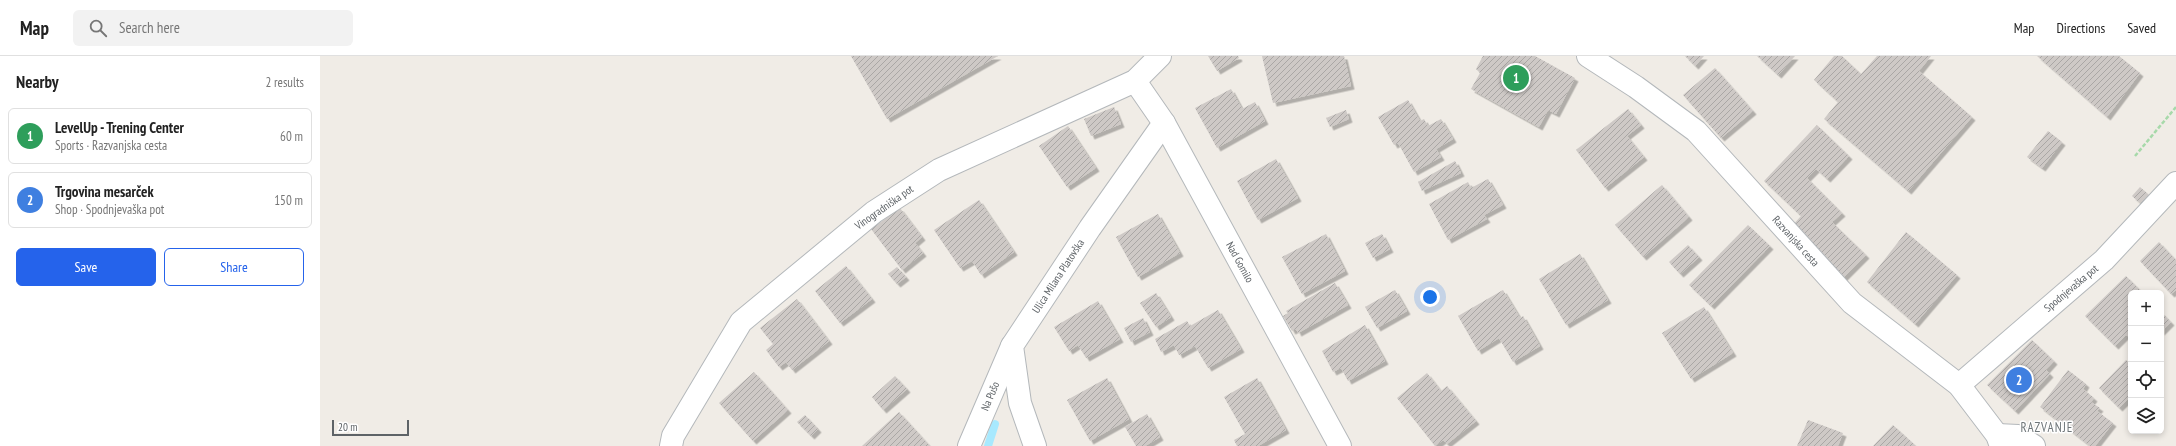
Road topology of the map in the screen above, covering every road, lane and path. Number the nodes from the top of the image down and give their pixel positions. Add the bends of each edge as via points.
1 (1160, 56) edge
2 (1588, 56) edge
3 (1135, 81) junction
4 (2176, 107) edge
5 (1164, 123) junction
6 (2136, 156) dead end
7 (2176, 183) edge
8 (1012, 346) junction
9 (1959, 386) junction
10 (1999, 441) edge
11 (667, 443) edge
12 (969, 446) edge
13 (1035, 446) edge
14 (1340, 446) edge
15 (2034, 446) edge

1 - 3 street, Vinogradniška pot
2 - 9 street, Razvanjska cesta via 1636,87 1696,132 1852,303
3 - 5 street, Nad Gomilo
3 - 11 street, Vinogradniška pot via 939,170 874,212 741,322
4 - 6 path
5 - 8 street, Ulica Milana Platovška via 1090,228
5 - 14 street, Nad Gomilo
7 - 9 street, Spodnjevaška pot via 2104,260
8 - 12 street, Na Pušo
8 - 13 street via 1020,403
9 - 10 street, Razvanjska cesta
10 - 15 street, Razvanjska cesta via 2018,436

